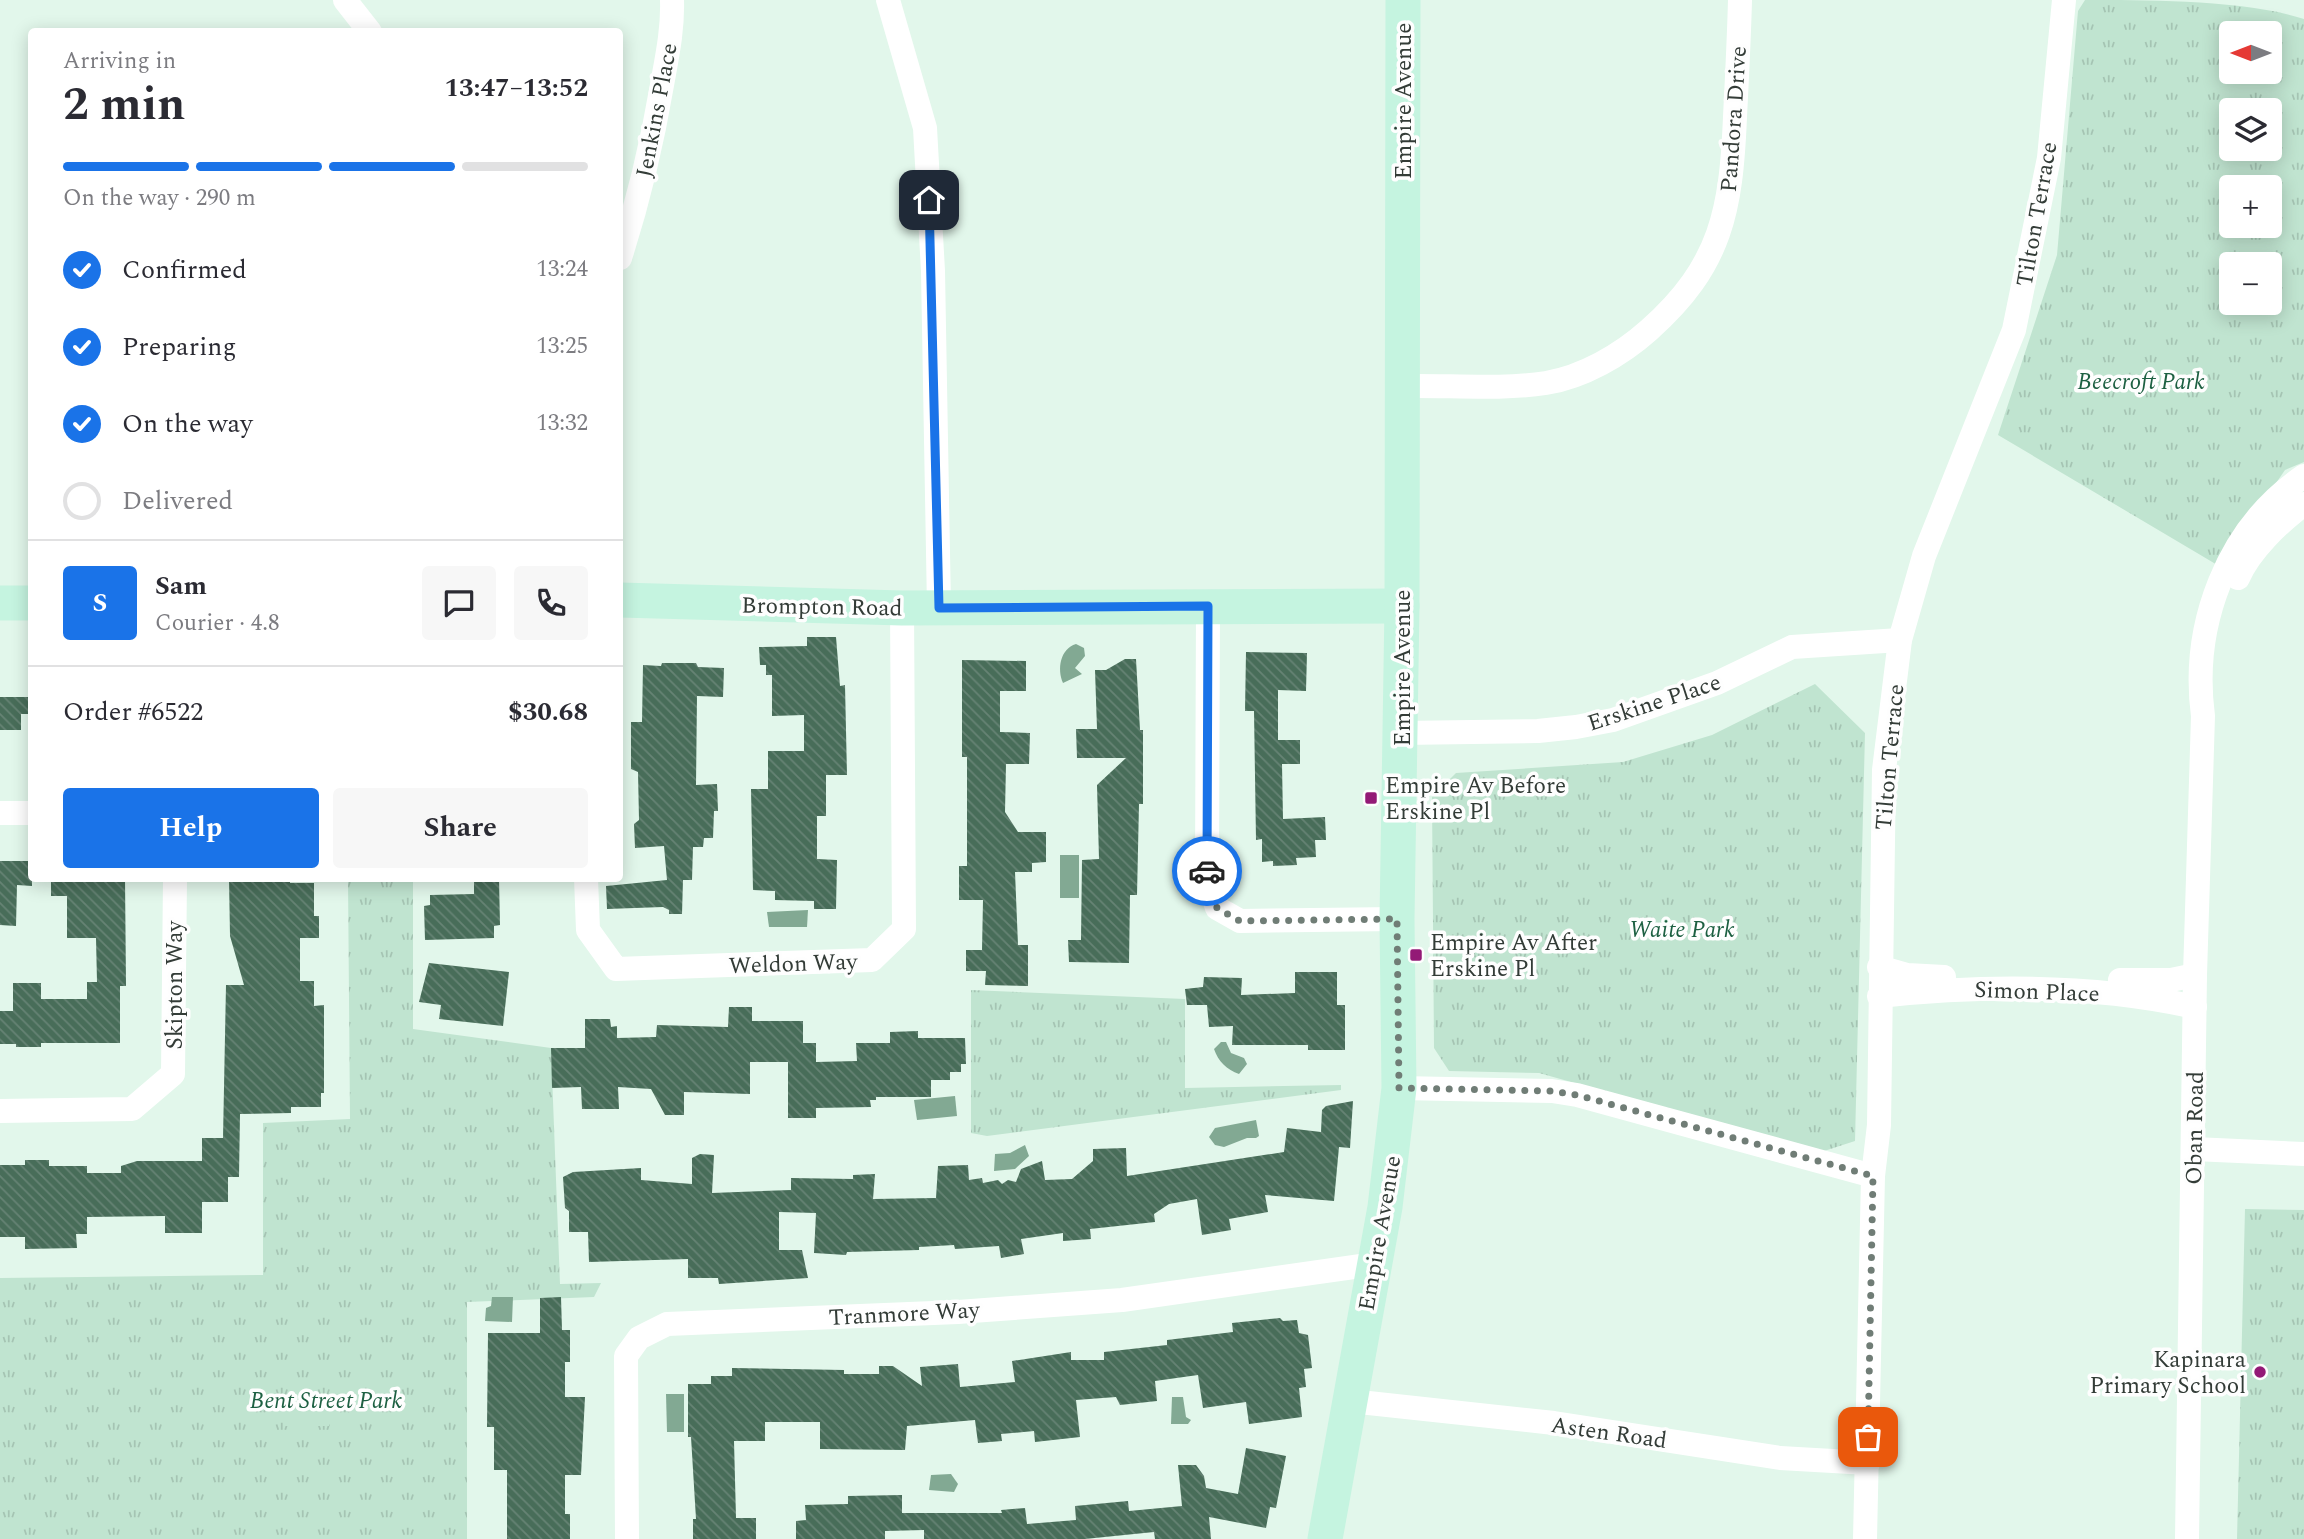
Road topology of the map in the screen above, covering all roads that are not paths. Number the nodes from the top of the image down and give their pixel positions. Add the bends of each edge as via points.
1 (345, 0) edge
2 (672, 0) edge
3 (888, 0) edge
4 (1403, 0) edge
5 (1740, 0) edge
6 (2064, 0) edge
7 (367, 28) edge
8 (623, 248) edge
9 (1402, 386) junction
10 (2304, 476) edge
11 (2304, 504) edge
12 (623, 600) edge
13 (0, 603) edge
14 (28, 603) edge
15 (1208, 606) junction
16 (1402, 606) junction
17 (902, 608) junction
18 (939, 608) junction
19 (1900, 640) junction
20 (2203, 716) junction
21 (1401, 733) junction
22 (0, 813) edge
23 (28, 813) edge
24 (174, 882) edge
25 (586, 882) edge
26 (1397, 919) junction
27 (1879, 967) junction
28 (2194, 975) junction
29 (1879, 996) junction
30 (2194, 1007) junction
31 (1399, 1088) junction
32 (0, 1111) edge
33 (2194, 1149) junction
34 (2304, 1154) edge
35 (1873, 1176) junction
36 (1375, 1264) junction
37 (1350, 1401) junction
38 (1868, 1463) junction
39 (627, 1539) edge
40 (1325, 1539) edge
41 (1865, 1539) edge
42 (2187, 1539) edge

1 - 7 street
2 - 8 street, Jenkins Place via 673,24 659,105
3 - 18 street via 925,128 933,271
4 - 9 street, Empire Avenue
5 - 9 street, Pandora Drive via 1732,183 1726,213 1707,261 1666,316 1619,353 1561,380
6 - 19 street, Tilton Terrace via 2049,158 2014,330 1924,556
9 - 16 street, Empire Avenue
10 - 20 street, Oban Road via 2273,503 2245,537 2212,596 2199,685
11 - 20 street, Oban Road via 2288,515 2243,566 2223,611 2212,689
12 - 17 street, Brompton Road
13 - 14 street
15 - 16 street, Brompton Road
15 - 18 street, Brompton Road
15 - 26 street via 1207,878 1217,908 1240,921
16 - 21 street, Empire Avenue
17 - 18 street, Brompton Road
17 - 25 street, Weldon Way via 904,929 872,960 616,969 588,930
19 - 21 street, Erskine Place via 1792,647 1717,683 1613,720 1576,727
19 - 27 street, Tilton Terrace via 1884,770
20 - 28 street, Oban Road
21 - 26 street, Empire Avenue
22 - 23 street
24 - 32 street, Skipton Way via 173,1074 132,1109
26 - 31 street, Empire Avenue
27 - 28 street, Simon Place via 1925,977 2171,980
27 - 29 street, Tilton Terrace
28 - 30 street, Oban Road
29 - 30 street, Simon Place via 1972,988 2081,991 2151,997
29 - 35 street, Tilton Terrace
30 - 33 street, Oban Road
31 - 35 street via 1577,1095
31 - 36 street, Empire Avenue
33 - 34 street
33 - 42 street, Oban Road
35 - 38 street, Tilton Terrace
36 - 37 street, Empire Avenue
36 - 39 street, Tranmore Way via 1122,1300 667,1324 639,1338 626,1356
37 - 38 street, Asten Road via 1554,1423 1780,1458
37 - 40 street, Empire Avenue
38 - 41 street, Tilton Terrace

